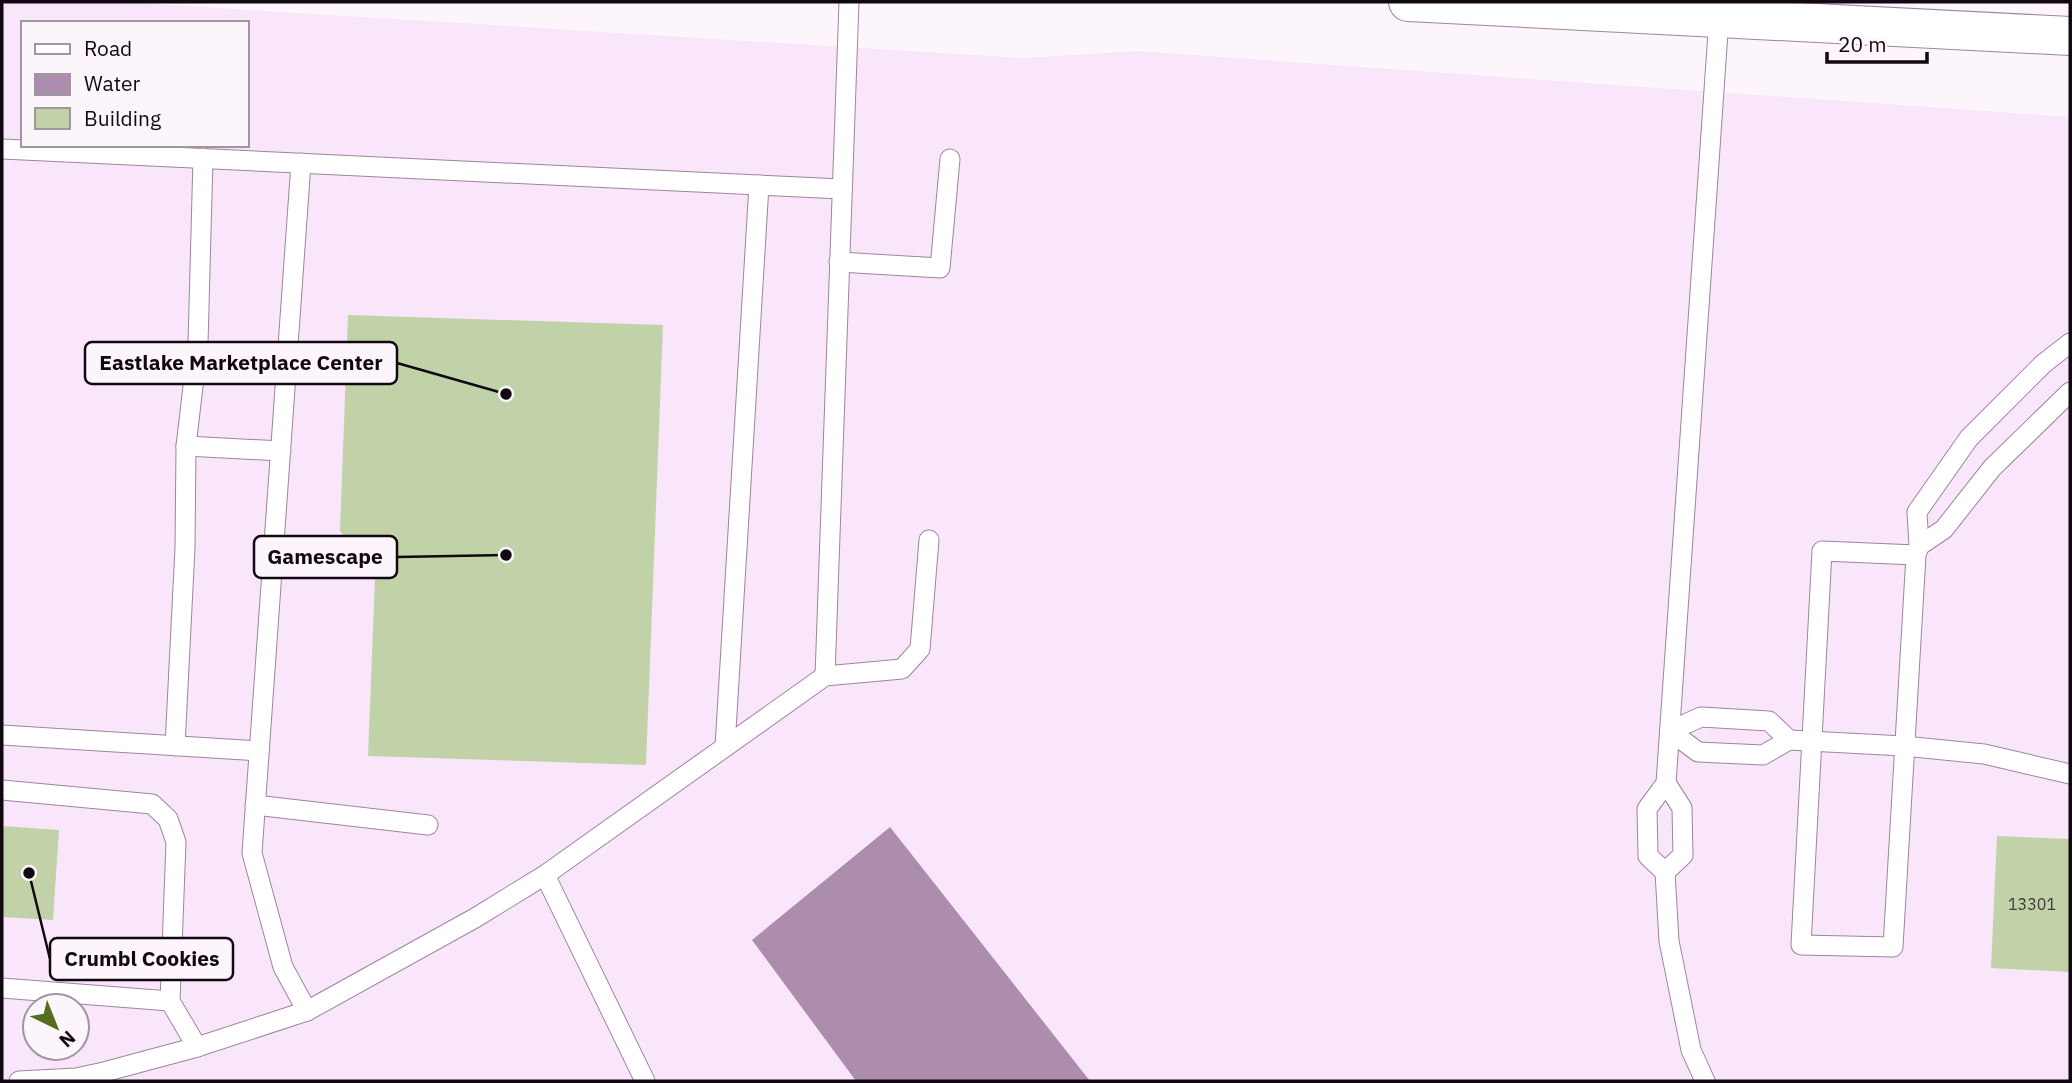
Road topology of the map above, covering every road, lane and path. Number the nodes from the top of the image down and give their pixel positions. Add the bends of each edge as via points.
1 (849, 2) edge
2 (1408, 2) edge
3 (1719, 18) junction
4 (2070, 36) edge
5 (2, 149) edge
6 (203, 158) junction
7 (950, 159) dead end
8 (301, 163) junction
9 (760, 185) junction
10 (842, 188) junction
11 (839, 262) junction
12 (2070, 343) edge
13 (2070, 392) edge
14 (187, 446) junction
15 (281, 451) junction
16 (929, 540) dead end
17 (1917, 550) junction
18 (825, 676) junction
19 (1670, 731) junction
20 (2, 734) edge
21 (1789, 740) junction
22 (1812, 741) junction
23 (175, 746) junction
24 (1903, 746) junction
25 (725, 747) junction
26 (259, 751) junction
27 (2070, 774) edge
28 (1666, 783) junction
29 (2, 790) edge
30 (255, 805) junction
31 (428, 825) dead end
32 (1665, 873) junction
33 (545, 875) junction
34 (2, 988) edge
35 (170, 1001) junction
36 (307, 1011) junction
37 (197, 1047) junction
38 (19, 1081) edge
39 (645, 1081) edge
40 (1706, 1081) edge

1 - 10 lane
2 - 3 main road
3 - 4 main road
3 - 19 lane
5 - 6 lane
6 - 8 lane
6 - 14 lane via 198,344
7 - 11 lane via 940,268
8 - 9 lane
8 - 15 lane
9 - 10 lane
9 - 25 lane
10 - 11 lane
11 - 18 lane
12 - 17 lane via 1969,438 1917,512
13 - 17 lane via 1992,468 1944,528
14 - 15 lane
14 - 23 lane
15 - 26 lane
16 - 18 lane via 920,649 902,669
17 - 22 lane via 1822,551
17 - 24 lane
18 - 25 lane
19 - 21 lane via 1701,717 1769,721
19 - 21 lane via 1699,752 1763,755
19 - 28 lane
20 - 23 lane
21 - 22 lane
22 - 24 lane
22 - 24 lane via 1801,945 1893,947
23 - 26 lane
24 - 27 lane via 1984,754
25 - 33 lane
26 - 30 lane
28 - 32 lane via 1682,808 1683,855
28 - 32 lane via 1647,809 1648,856
29 - 35 lane via 152,804 168,819 176,842
30 - 31 lane
30 - 36 lane via 252,853 283,967
32 - 40 lane via 1668,940 1690,1050
33 - 36 lane
33 - 39 lane
34 - 35 lane
35 - 37 lane
36 - 37 lane
37 - 38 lane via 76,1078

